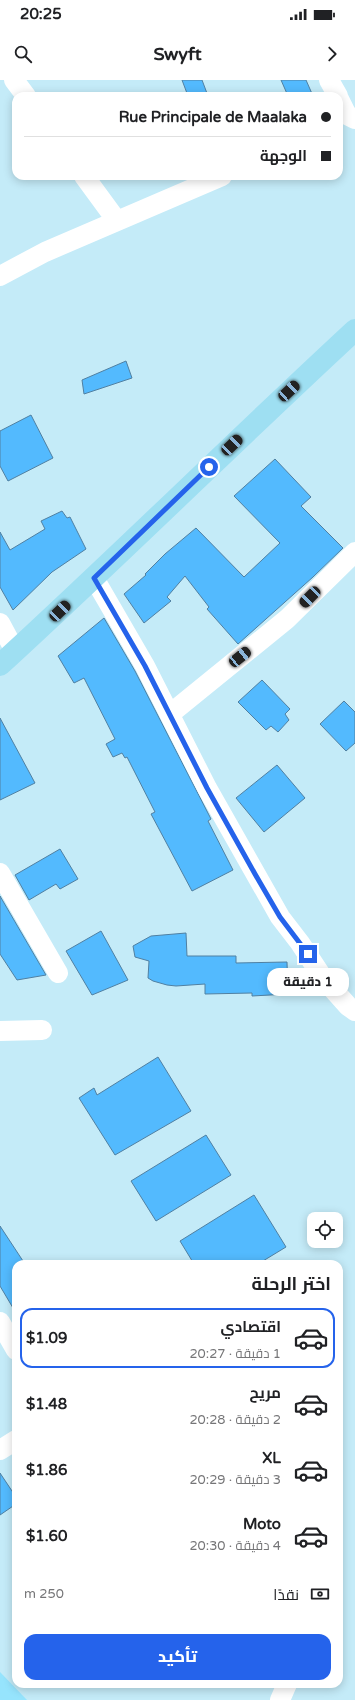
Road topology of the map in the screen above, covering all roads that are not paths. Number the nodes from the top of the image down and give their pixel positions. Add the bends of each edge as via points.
1 (14, 80) edge
2 (329, 80) edge
3 (23, 92) edge
4 (336, 92) edge
5 (87, 180) edge
6 (213, 180) edge
7 (117, 221) junction
8 (0, 276) edge
9 (355, 330) edge
10 (355, 552) edge
11 (94, 578) junction
12 (0, 623) edge
13 (7, 658) edge
14 (170, 714) junction
15 (0, 873) edge
16 (58, 973) dead end
17 (355, 1011) edge
18 (42, 1030) dead end
19 (0, 1031) edge
20 (0, 1322) edge
21 (12, 1343) edge
22 (12, 1442) edge
23 (0, 1450) edge
24 (285, 1688) edge
25 (280, 1700) edge

1 - 3 street
2 - 4 street
5 - 7 street
6 - 7 street
7 - 8 street via 45,252
9 - 11 main road
10 - 14 street via 287,619
11 - 13 main road
11 - 14 street
12 - 13 street
14 - 17 street via 207,788 280,917 323,978
15 - 16 street
18 - 19 street
20 - 21 street
22 - 23 street
24 - 25 street

